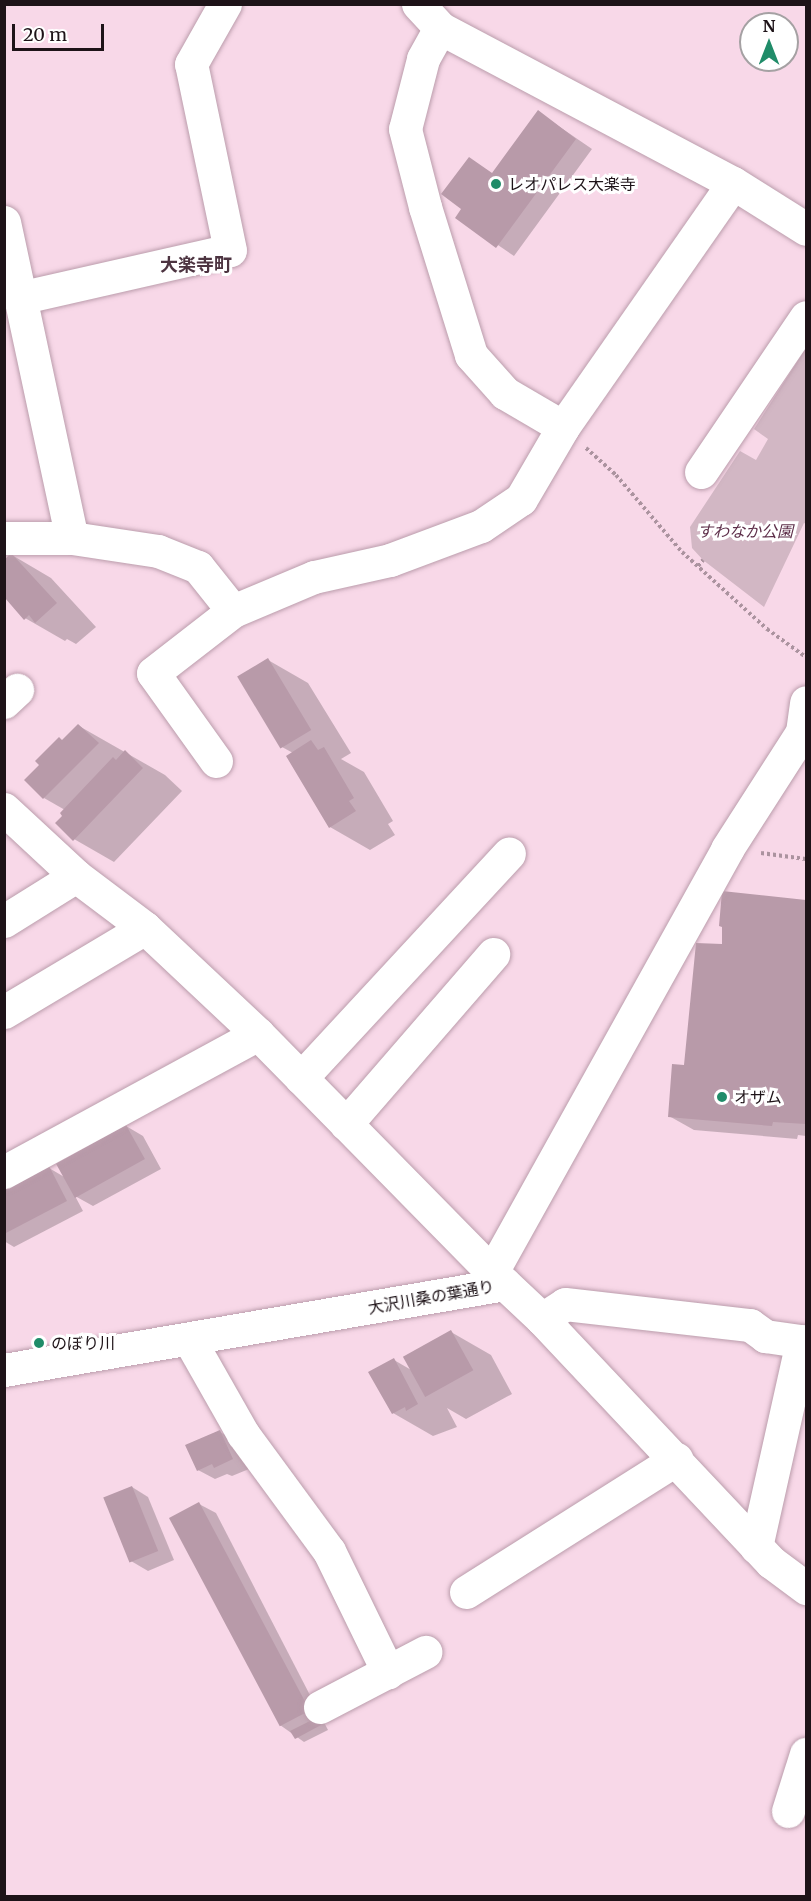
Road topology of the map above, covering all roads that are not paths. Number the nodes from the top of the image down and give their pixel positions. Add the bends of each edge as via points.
1 (225, 4) edge
2 (429, 16) edge
3 (733, 183) junction
4 (4, 222) edge
5 (807, 229) edge
6 (16, 314) edge
7 (807, 316) edge
8 (563, 427) junction
9 (700, 472) dead end
10 (4, 537) edge
11 (72, 538) junction
12 (233, 611) junction
13 (804, 717) edge
14 (216, 760) dead end
15 (4, 809) edge
16 (510, 853) dead end
17 (76, 876) junction
18 (4, 921) edge
19 (145, 928) junction
20 (493, 954) dead end
21 (4, 1012) edge
22 (258, 1035) junction
23 (301, 1078) junction
24 (346, 1124) junction
25 (4, 1172) edge
26 (498, 1278) junction
27 (542, 1319) junction
28 (189, 1339) junction
29 (804, 1341) edge
30 (4, 1370) edge
31 (676, 1459) junction
32 (756, 1547) junction
33 (807, 1588) edge
34 (466, 1592) dead end
35 (425, 1652) dead end
36 (388, 1672) junction
37 (320, 1707) dead end
38 (807, 1754) edge
39 (788, 1811) dead end

1 - 6 street via 191,64 230,250
2 - 3 street
2 - 8 street via 423,59 405,129 471,355 505,393
3 - 5 street
3 - 8 street
4 - 6 street
6 - 11 street
7 - 9 street
8 - 12 street via 520,499 481,526 390,560 314,577
10 - 11 street
11 - 12 street via 158,550 198,567
12 - 14 street via 153,673
13 - 26 street via 727,849
15 - 17 street
16 - 23 street
17 - 18 street
17 - 19 street
19 - 21 street
19 - 22 street
20 - 24 street
22 - 23 street
22 - 25 street
23 - 24 street
24 - 26 street
26 - 27 street, 大沢川桑の葉通り
26 - 28 street, 大沢川桑の葉通り
27 - 29 street via 565,1304 750,1325 765,1336
27 - 31 street, 大沢川桑の葉通り
28 - 30 street, 大沢川桑の葉通り
28 - 36 street via 243,1434 330,1551
29 - 32 street
31 - 32 street, 大沢川桑の葉通り
31 - 34 street
32 - 33 street, 大沢川桑の葉通り
35 - 36 street
36 - 37 street
38 - 39 street

